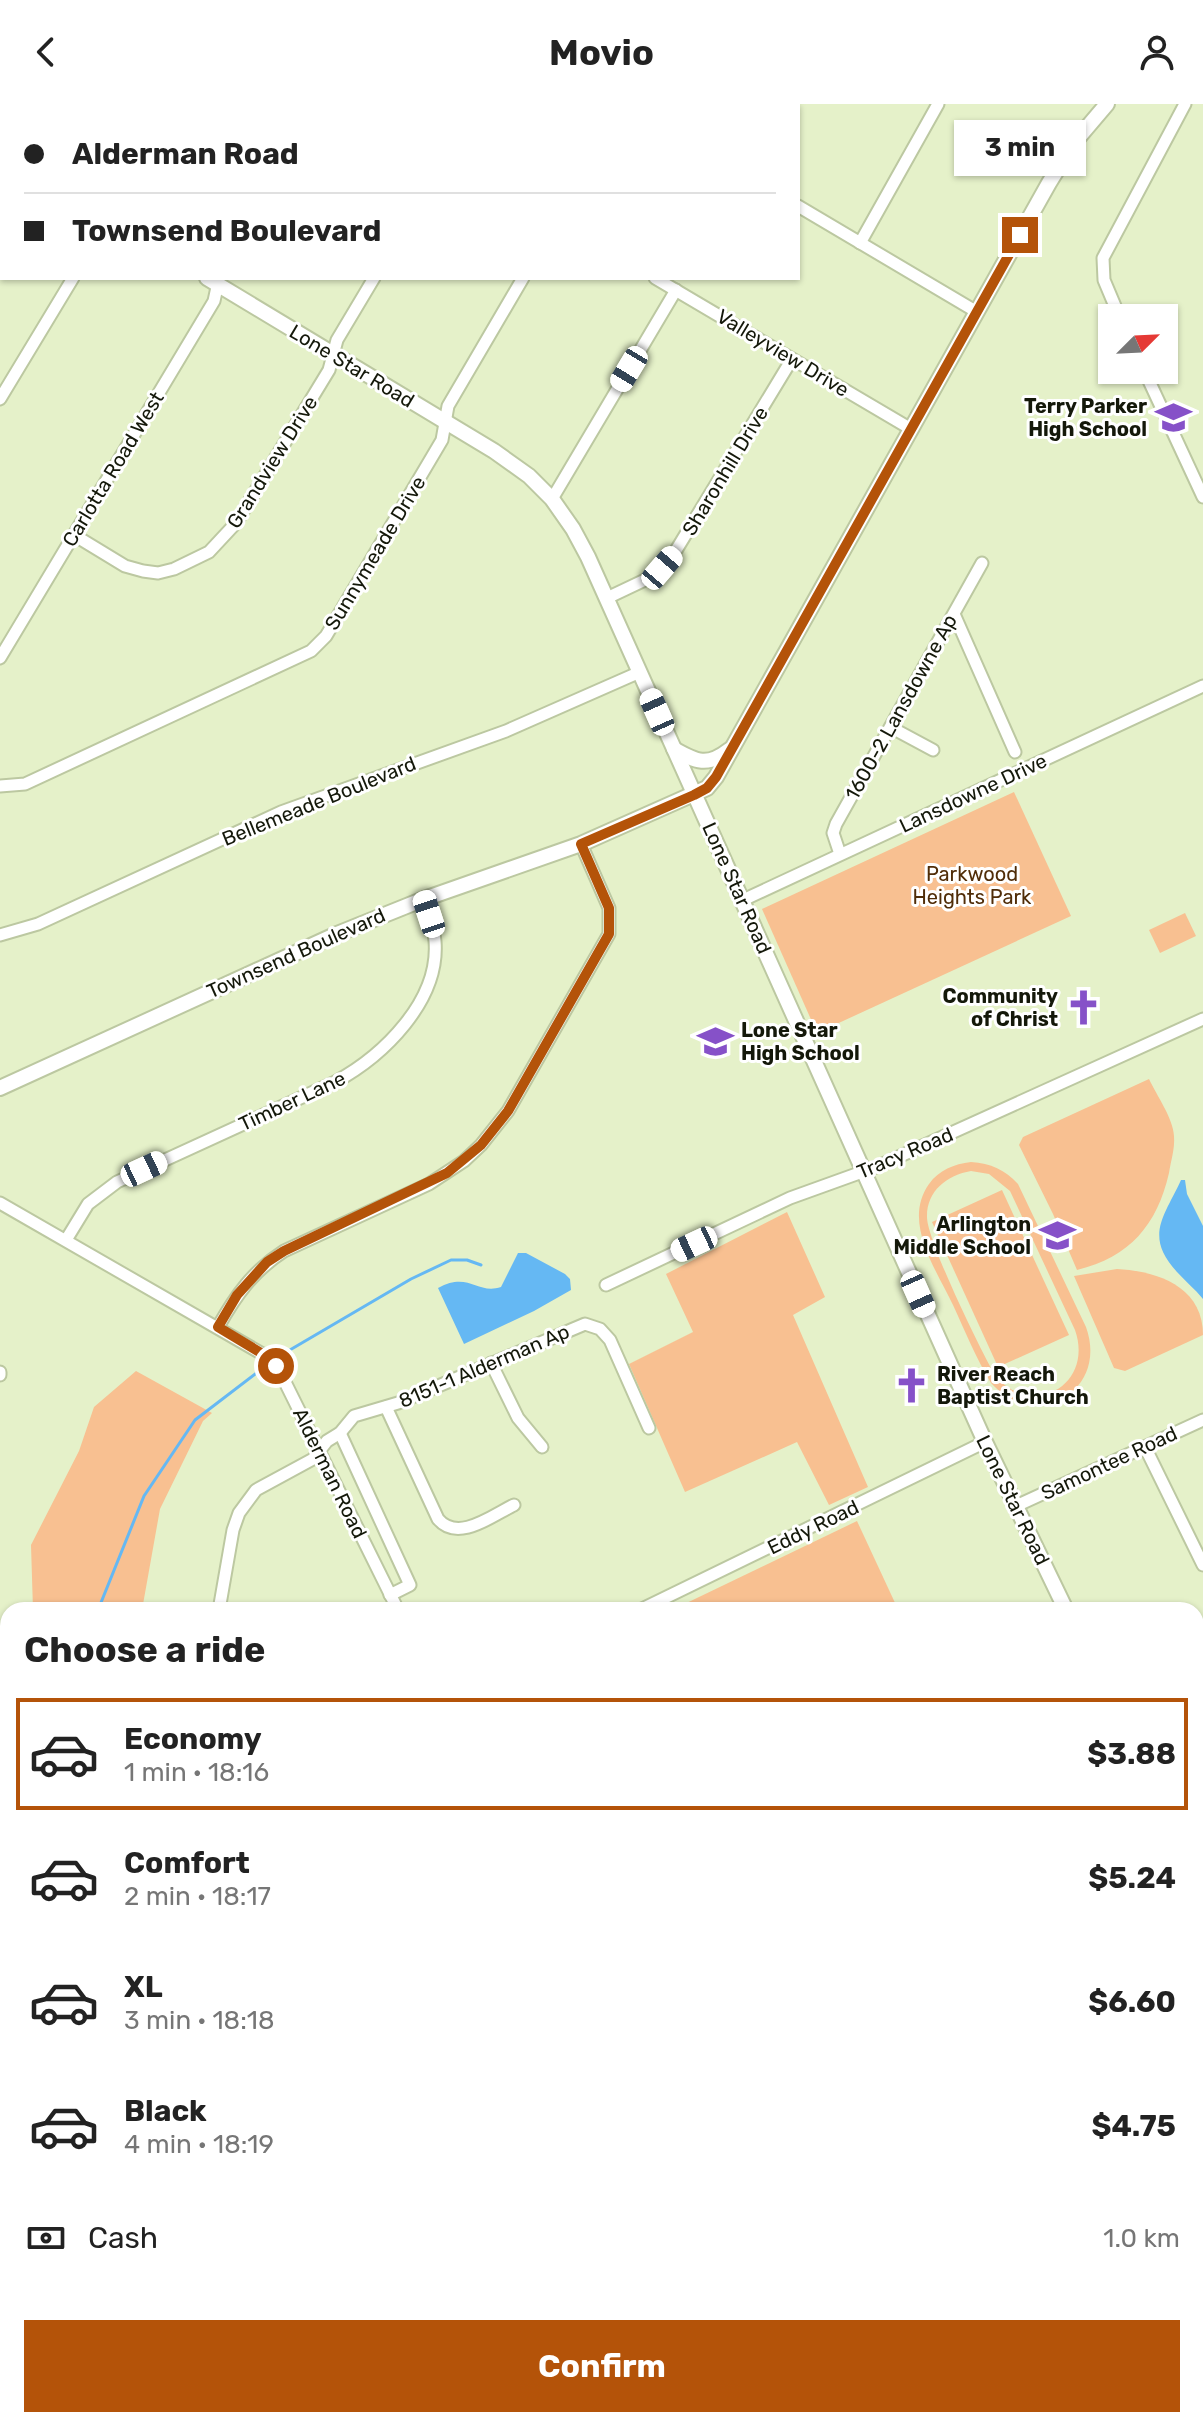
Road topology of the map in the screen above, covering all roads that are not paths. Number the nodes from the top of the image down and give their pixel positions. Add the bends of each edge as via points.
1 (938, 104) edge
2 (1107, 104) edge
3 (1185, 104) edge
4 (800, 207) edge
5 (860, 243) junction
6 (72, 280) edge
7 (215, 280) edge
8 (373, 280) edge
9 (522, 280) edge
10 (658, 280) edge
11 (676, 290) junction
12 (1114, 304) edge
13 (977, 312) junction
14 (333, 355) junction
15 (792, 359) junction
16 (1151, 384) edge
17 (0, 399) edge
18 (445, 422) junction
19 (911, 429) junction
20 (1203, 497) edge
21 (552, 499) junction
22 (74, 535) junction
23 (982, 563) dead end
24 (607, 598) junction
25 (954, 614) junction
26 (0, 658) edge
27 (640, 672) junction
28 (1203, 686) edge
29 (892, 728) junction
30 (733, 748) junction
31 (674, 749) junction
32 (933, 750) dead end
33 (1015, 752) dead end
34 (0, 786) edge
35 (694, 795) junction
36 (581, 844) junction
37 (840, 854) junction
38 (424, 899) junction
39 (743, 900) junction
40 (0, 935) edge
41 (1203, 1019) edge
42 (0, 1088) edge
43 (864, 1172) junction
44 (0, 1203) edge
45 (66, 1240) junction
46 (606, 1285) dead end
47 (218, 1327) junction
48 (491, 1363) junction
49 (386, 1407) junction
50 (1203, 1420) edge
51 (649, 1428) dead end
52 (336, 1435) junction
53 (985, 1442) junction
54 (542, 1447) dead end
55 (1145, 1447) junction
56 (320, 1451) junction
57 (514, 1505) dead end
58 (1016, 1506) junction
59 (1203, 1565) edge
60 (390, 1595) junction
61 (220, 1602) edge
62 (394, 1602) edge
63 (656, 1602) edge
64 (1062, 1602) edge

1 - 5 street
2 - 13 street, Townsend Boulevard via 1073,144
3 - 12 street via 1103,258 1104,280
4 - 5 street
5 - 13 street
6 - 17 street
7 - 14 street, Lone Star Road
7 - 22 street, Carlotta Road West via 214,301
8 - 14 street, Grandview Drive
9 - 18 street, Sunnymeade Drive via 448,406
10 - 11 street, Valleyview Drive
11 - 15 street, Valleyview Drive
11 - 21 street
13 - 19 street, Townsend Boulevard
14 - 18 street, Lone Star Road
14 - 22 street, Grandview Drive via 329,370 236,523 209,552 158,573 125,566
15 - 19 street, Valleyview Drive
15 - 24 street, Sharonhill Drive via 675,552 647,579
16 - 20 street
18 - 21 street, Lone Star Road via 529,476
18 - 34 street, Sunnymeade Drive via 442,440 326,636 311,651 25,784
19 - 30 street, Townsend Boulevard
21 - 24 street, Lone Star Road
22 - 26 street, Carlotta Road West
23 - 25 street, 1600-2 Lansdowne Ap
24 - 27 street, Lone Star Road
25 - 29 street, 1600-2 Lansdowne Ap
25 - 33 street
27 - 31 street, Lone Star Road
27 - 40 street, Bellemeade Boulevard via 506,731 281,812 38,924
28 - 37 street, Lansdowne Drive
29 - 32 street
29 - 37 street, 1600-2 Lansdowne Ap via 836,824 833,833
30 - 31 street via 702,762
30 - 35 street, Townsend Boulevard via 707,788
31 - 35 street, Lone Star Road
35 - 36 street, Townsend Boulevard
35 - 39 street, Lone Star Road
36 - 38 street, Townsend Boulevard
36 - 47 street via 609,908 609,934 496,1128 464,1161 429,1184 267,1262 237,1295
37 - 39 street, Lansdowne Drive
38 - 42 street, Townsend Boulevard
38 - 45 street, Timber Lane via 435,939 431,978 393,1040 335,1082 117,1182 88,1204
39 - 43 street, Lone Star Road
41 - 43 street, Tracy Road
43 - 46 street, Tracy Road via 790,1198
43 - 53 street, Lone Star Road
44 - 45 street, Alderman Road
45 - 47 street, Alderman Road
47 - 56 street, Alderman Road via 276,1366
48 - 49 street, 8151-1 Alderman Ap
48 - 51 street, 8151-1 Alderman Ap via 576,1327 595,1326 610,1340
48 - 54 street via 518,1418
49 - 52 street, 8151-1 Alderman Ap via 354,1416
49 - 57 street via 444,1527 462,1530
50 - 55 street, Samontee Road
52 - 56 street, 8151-1 Alderman Ap
52 - 60 street via 410,1585
53 - 58 street, Lone Star Road
53 - 63 street, Eddy Road
55 - 58 street, Samontee Road
55 - 59 street
56 - 60 street, Alderman Road
56 - 61 street, 8151-1 Alderman Ap via 247,1500 233,1530
58 - 64 street, Lone Star Road
60 - 62 street, Alderman Road

